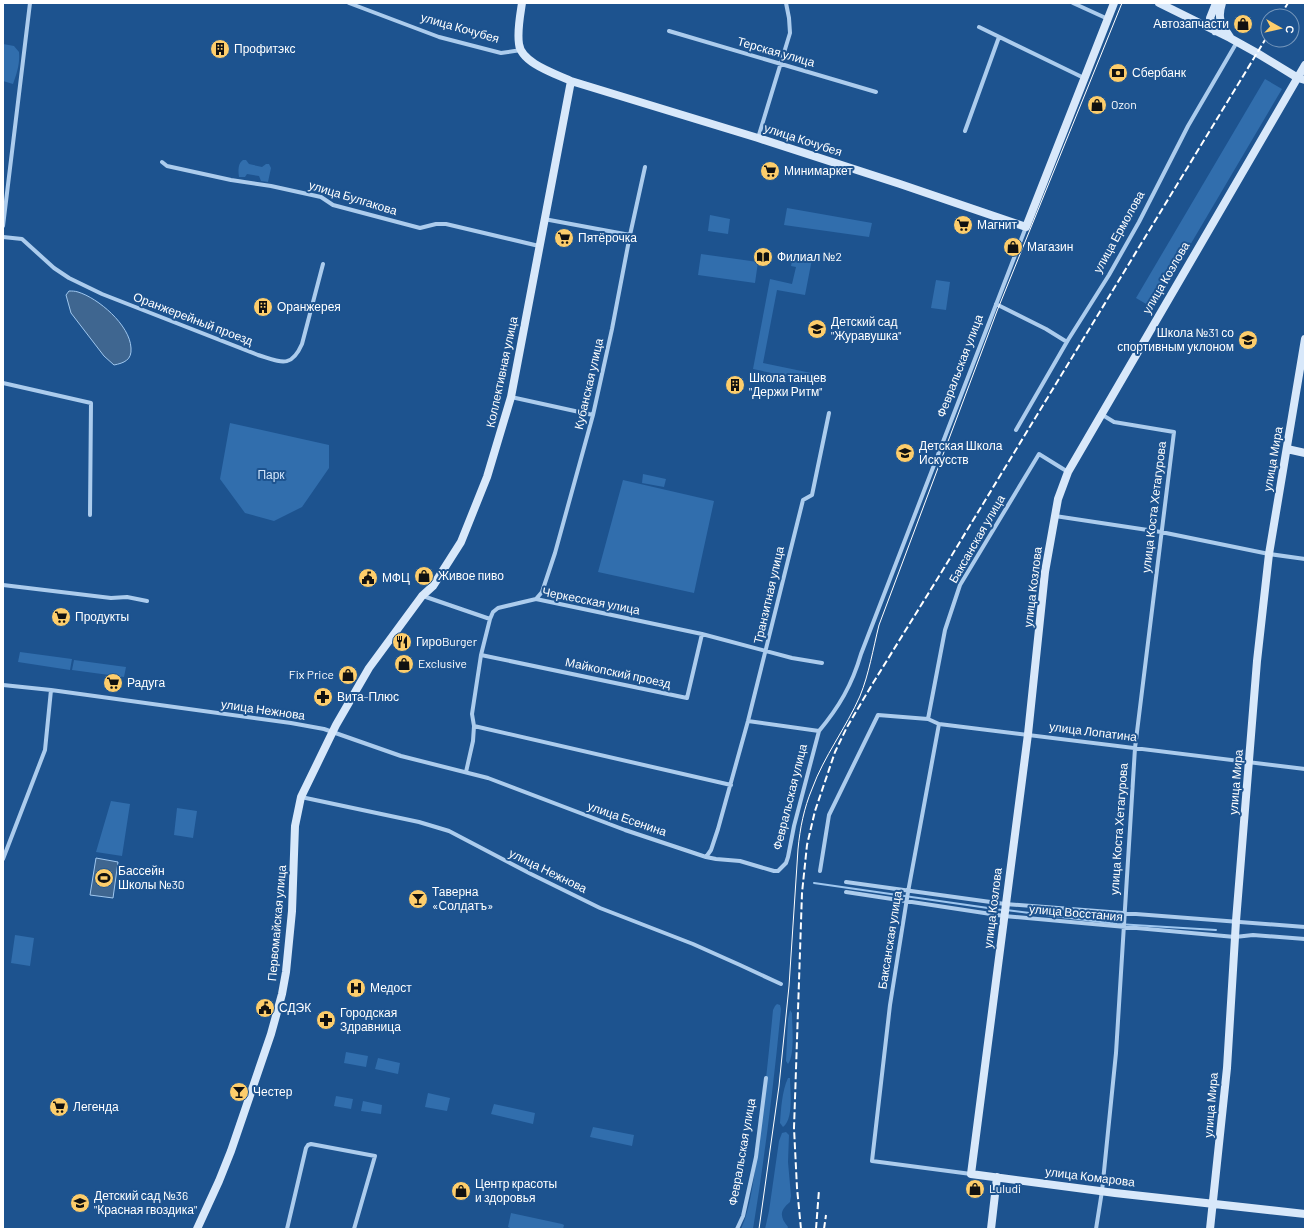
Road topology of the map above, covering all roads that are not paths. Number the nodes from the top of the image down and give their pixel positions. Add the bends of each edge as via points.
1 (30, 3) edge
2 (349, 3) edge
3 (522, 3) edge
4 (786, 3) edge
5 (1073, 3) edge
6 (1114, 3) edge
7 (1159, 3) edge
8 (1216, 3) edge
9 (1222, 3) edge
10 (1108, 19) junction
11 (979, 27) dead end
12 (669, 31) dead end
13 (1215, 31) junction
14 (999, 37) junction
15 (1234, 40) junction
16 (521, 50) junction
17 (780, 64) junction
18 (1305, 65) edge
19 (1084, 78) junction
20 (1302, 79) edge
21 (571, 81) junction
22 (876, 92) dead end
23 (965, 131) dead end
24 (758, 138) junction
25 (162, 162) dead end
26 (646, 167) dead end
27 (544, 219) junction
28 (3, 226) edge
29 (1026, 227) junction
30 (630, 235) junction
31 (3, 238) edge
32 (539, 246) junction
33 (323, 264) dead end
34 (996, 304) junction
35 (1305, 339) edge
36 (1067, 342) junction
37 (3, 383) edge
38 (510, 397) junction
39 (829, 413) dead end
40 (1101, 414) junction
41 (593, 415) junction
42 (1016, 430) dead end
43 (1287, 450) junction
44 (1305, 453) edge
45 (1068, 472) junction
46 (90, 515) dead end
47 (1055, 516) junction
48 (1161, 532) junction
49 (1269, 554) junction
50 (1305, 559) edge
51 (3, 585) edge
52 (422, 596) junction
53 (536, 600) junction
54 (147, 602) dead end
55 (490, 619) junction
56 (702, 634) junction
57 (767, 651) junction
58 (481, 655) junction
59 (822, 663) dead end
60 (3, 685) edge
61 (51, 690) junction
62 (928, 719) junction
63 (748, 721) junction
64 (939, 724) junction
65 (474, 726) junction
66 (818, 731) junction
67 (332, 732) junction
68 (1028, 734) junction
69 (1134, 748) junction
70 (1250, 762) junction
71 (1305, 769) edge
72 (466, 772) junction
73 (731, 785) junction
74 (301, 797) junction
75 (706, 857) junction
76 (3, 859) edge
77 (782, 868) joint
78 (820, 871) dead end
79 (846, 882) dead end
80 (908, 891) junction
81 (846, 892) dead end
82 (907, 901) junction
83 (1004, 910) junction
84 (1124, 916) junction
85 (1236, 921) junction
86 (1124, 927) junction
87 (1305, 927) edge
88 (1235, 937) junction
89 (1305, 939) edge
90 (780, 984) dead end
91 (766, 1078) dead end
92 (872, 1161) joint
93 (971, 1174) junction
94 (997, 1177) junction
95 (1102, 1191) junction
96 (1214, 1203) junction
97 (1305, 1214) edge
98 (197, 1229) edge
99 (287, 1229) edge
100 (354, 1229) edge
101 (737, 1229) edge
102 (991, 1229) edge
103 (1096, 1229) edge
104 (1210, 1229) edge

1 - 28 street
2 - 16 street, улица Кочубея via 440,37 501,53
3 - 16 street via 519,23
4 - 17 street via 790,33
5 - 10 street
6 - 10 street, Февральская улица
7 - 13 street
8 - 13 street via 1210,18
9 - 15 street via 1219,17 1222,26
10 - 19 street, Февральская улица
11 - 14 street
12 - 17 street, Терская улица
13 - 15 street
14 - 19 street
14 - 23 street
15 - 20 street
15 - 36 street, улица Ермолова via 1139,222
16 - 21 street via 533,64
17 - 22 street, Терская улица
17 - 24 street
18 - 20 street, улица Козлова
19 - 29 street, Февральская улица
20 - 40 street, улица Козлова
21 - 24 street, улица Кочубея
21 - 27 street, Коллективная улица
24 - 29 street, улица Кочубея
25 - 32 street, улица Булгакова via 174,168 321,197 333,205 420,228 446,224
26 - 30 street, Кубанская улица
27 - 30 street
27 - 32 street, Коллективная улица
29 - 34 street, Февральская улица
30 - 41 street, Кубанская улица
31 - 33 street, Оранжерейный проезд via 22,239 69,278 102,294 281,362 298,355
32 - 38 street, Коллективная улица
34 - 36 street
34 - 66 street, Февральская улица via 861,654 856,673 834,712
35 - 43 street, улица Мира
36 - 42 street, улица Ермолова
37 - 46 street via 90,403
38 - 41 street
38 - 52 street, Коллективная улица via 487,477 468,527 433,586
39 - 57 street, Транзитная улица via 812,495 803,500 780,587
40 - 45 street, улица Козлова
40 - 48 street, улица Коста Хетагурова via 1114,422 1174,432
41 - 53 street, Кубанская улица via 555,553 542,592
43 - 44 street
43 - 49 street, улица Мира
45 - 47 street, улица Козлова via 1061,487
45 - 62 street, Баксанская улица via 1040,454 960,585 945,630
47 - 48 street
47 - 68 street, улица Козлова via 1045,572
48 - 49 street
48 - 69 street, улица Коста Хетагурова
49 - 50 street
49 - 70 street, улица Мира via 1257,661
51 - 54 street
52 - 55 street
52 - 67 street, Коллективная улица via 369,668
53 - 55 street, Черкесская улица via 498,608
53 - 56 street, Черкесская улица
55 - 58 street
56 - 57 street, Черкесская улица
56 - 58 street, Майкопский проезд via 687,698
57 - 59 street, Черкесская улица
57 - 63 street, Транзитная улица
58 - 65 street via 472,714
60 - 61 street, улица Нежнова
61 - 67 street, улица Нежнова via 291,723
61 - 76 street via 44,750
62 - 64 street, улица Лопатина
62 - 78 street, улица Лопатина via 878,715 829,815
63 - 66 street, Февральская улица
63 - 73 street, Транзитная улица
64 - 68 street, улица Лопатина
64 - 80 street, Баксанская улица
65 - 72 street
65 - 73 street
66 - 77 street, Февральская улица via 788,857
67 - 72 street, улица Нежнова via 401,756
67 - 74 street, Первомайская улица
68 - 69 street, улица Лопатина
68 - 83 street, улица Козлова
69 - 70 street, улица Лопатина
69 - 84 street, улица Коста Хетагурова
70 - 71 street, улица Лопатина
70 - 85 street, улица Мира
72 - 75 street, улица Есенина
73 - 75 street, Транзитная улица via 711,850
74 - 90 street, улица Нежнова via 419,822 449,831 600,908 699,947
74 - 98 street, Первомайская улица via 295,826 292,911 282,994 269,1041 231,1151
75 - 77 street, улица Есенина via 740,861 774,871
79 - 80 street, улица Восстания
80 - 82 street, Баксанская улица
80 - 83 street, улица Восстания
81 - 82 street, улица Восстания
82 - 83 street, улица Восстания
82 - 92 street, Баксанская улица via 890,1005
83 - 84 street, улица Восстания
83 - 86 street, улица Восстания
83 - 93 street, улица Козлова
84 - 85 street, улица Восстания
84 - 86 street, улица Коста Хетагурова
85 - 87 street, улица Восстания
85 - 88 street, улица Мира
86 - 88 street, улица Восстания
86 - 95 street, улица Коста Хетагурова via 1116,1053
88 - 89 street, улица Восстания via 1253,935
88 - 96 street, улица Мира via 1227,1068
91 - 101 street, Февральская улица via 756,1157 743,1216
92 - 93 street, улица Комарова
93 - 94 street, улица Комарова
94 - 95 street, улица Комарова
94 - 102 street
95 - 96 street, улица Комарова
95 - 103 street, улица Коста Хетагурова
96 - 97 street, улица Комарова
96 - 104 street, улица Мира
99 - 100 street via 308,1145 375,1156

